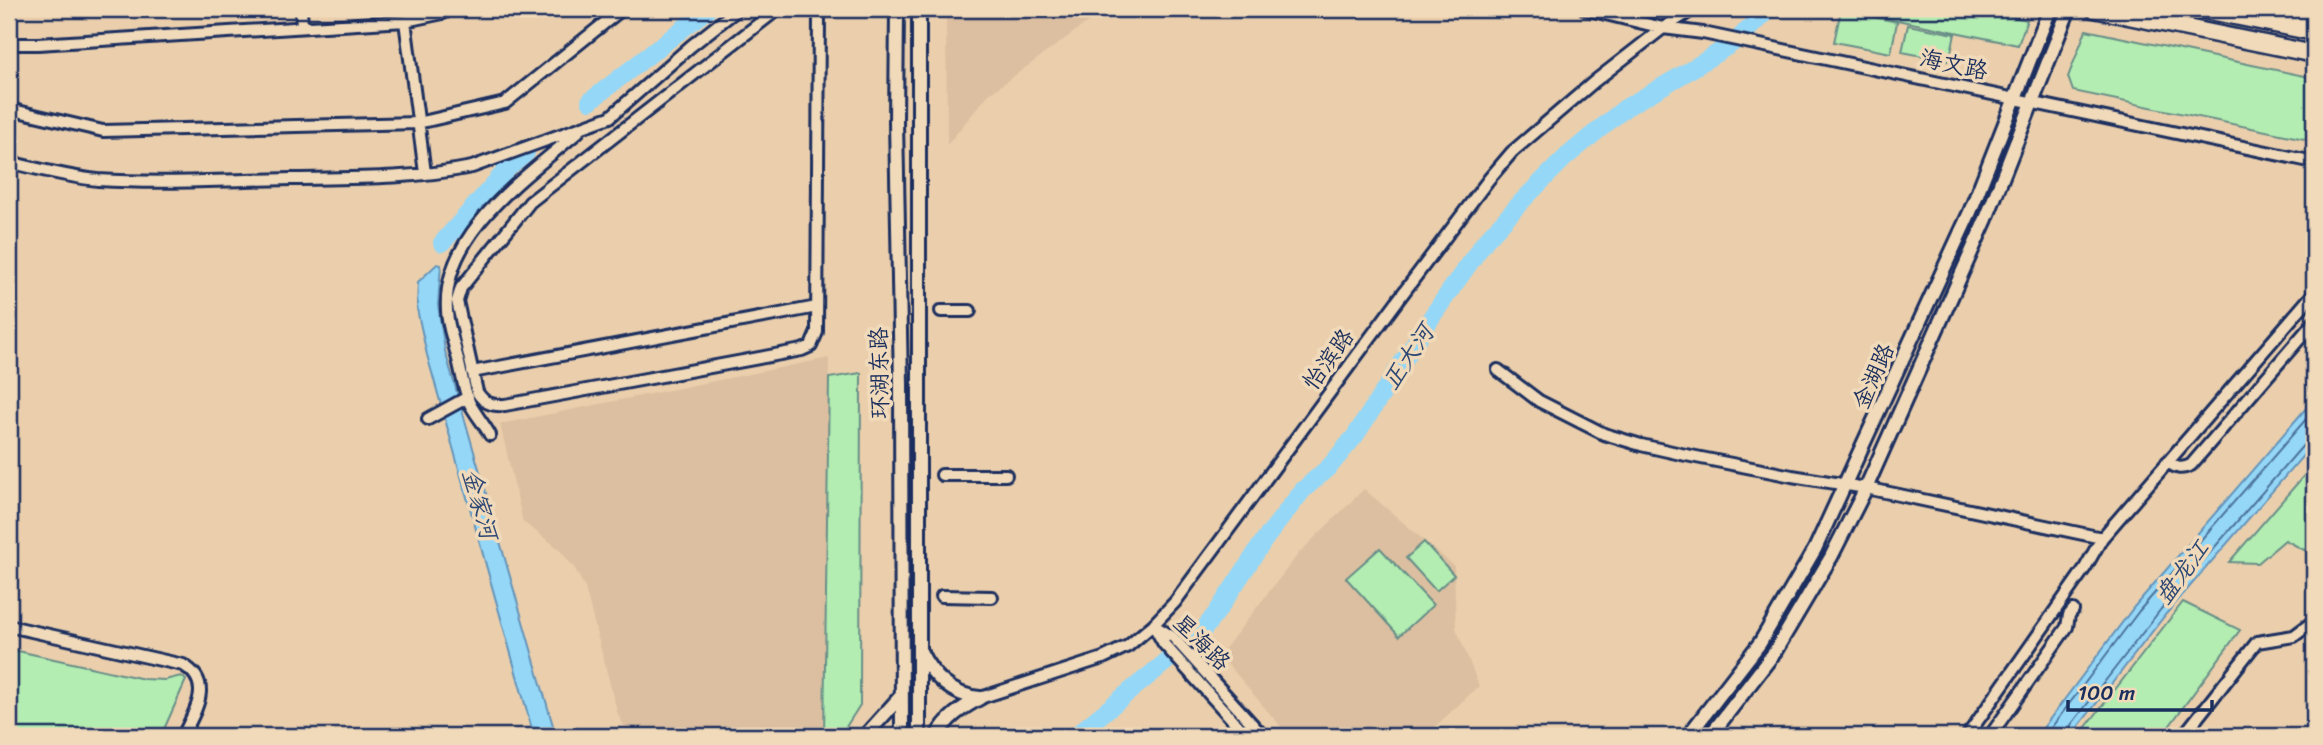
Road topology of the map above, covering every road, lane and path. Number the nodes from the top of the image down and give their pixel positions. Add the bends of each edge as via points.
1 (301, 9) edge
2 (451, 9) edge
3 (622, 9) edge
4 (738, 9) edge
5 (778, 9) edge
6 (816, 9) edge
7 (897, 9) edge
8 (919, 9) edge
9 (1585, 9) edge
10 (1694, 9) edge
11 (2050, 9) edge
12 (2068, 9) edge
13 (2094, 9) edge
14 (2200, 9) edge
15 (2275, 9) edge
16 (2314, 20) edge
17 (405, 21) junction
18 (302, 26) junction
19 (1662, 28) junction
20 (2314, 32) edge
21 (9, 44) edge
22 (691, 46) junction
23 (2314, 54) edge
24 (705, 66) junction
25 (2015, 98) junction
26 (2033, 102) junction
27 (9, 108) edge
28 (610, 117) junction
29 (418, 123) junction
30 (582, 128) junction
31 (621, 131) junction
32 (9, 162) edge
33 (2314, 162) edge
34 (425, 173) junction
35 (2314, 293) edge
36 (817, 307) junction
37 (941, 311) dead end
38 (970, 312) dead end
39 (2314, 322) edge
40 (1498, 370) dead end
41 (472, 372) junction
42 (464, 399) junction
43 (428, 419) dead end
44 (490, 435) dead end
45 (2168, 462) junction
46 (942, 475) dead end
47 (1006, 475) dead end
48 (1846, 485) junction
49 (1866, 488) junction
50 (2102, 538) junction
51 (942, 596) dead end
52 (992, 597) dead end
53 (2073, 610) dead end
54 (2314, 621) edge
55 (1153, 625) junction
56 (9, 626) edge
57 (919, 650) junction
58 (1186, 661) junction
59 (901, 696) junction
60 (980, 698) junction
61 (183, 736) edge
62 (865, 736) edge
63 (902, 736) edge
64 (919, 736) edge
65 (937, 736) edge
66 (1247, 736) edge
67 (1263, 736) edge
68 (1688, 736) edge
69 (1710, 736) edge
70 (1967, 736) edge
71 (1990, 736) edge
72 (2183, 736) edge

1 - 18 street
2 - 17 street
3 - 29 street via 505,103
4 - 22 street
5 - 24 street
6 - 36 street
7 - 59 main road, 环湖东路
8 - 57 main road, 环湖东路
9 - 19 street, 海文路
10 - 19 street, 怡滨路
11 - 25 main road, 金湖路
12 - 26 main road, 金湖路
13 - 23 highway
14 - 20 highway
15 - 16 highway
17 - 18 street
17 - 29 street
18 - 21 street
19 - 25 street, 海文路
19 - 55 street, 怡滨路 via 1512,152 1175,602
22 - 24 street
22 - 28 street
24 - 31 street
25 - 26 street, 海文路
25 - 48 main road, 金湖路 via 1970,212
26 - 33 street, 海文路
26 - 49 main road, 金湖路
27 - 29 street via 103,131
28 - 30 street
28 - 31 street
29 - 34 street
30 - 34 street via 472,167
30 - 42 street via 486,215 457,259 447,310
31 - 41 street via 530,202 461,288 457,301
32 - 34 street via 96,180 127,181
35 - 45 street
36 - 41 street
36 - 41 street via 815,340 802,350 494,406 482,400
37 - 38 street
39 - 45 street via 2190,465 2177,469
40 - 48 street via 1539,401 1604,434 1681,454
42 - 43 street
42 - 44 street
45 - 50 street
46 - 47 street
48 - 49 street
48 - 68 main road, 金湖路 via 1760,643
49 - 50 street
49 - 69 main road, 金湖路 via 1774,653
50 - 70 street
51 - 52 street
53 - 71 street via 2067,627
54 - 72 street via 2294,636 2257,642
55 - 58 street, 星海路
55 - 60 street, 怡滨路 via 1128,646 1103,658
56 - 61 street via 191,670 199,702
57 - 60 main road via 937,677 953,690
57 - 64 main road, 环湖东路
58 - 66 street, 星海路
58 - 67 street, 星海路
59 - 62 main road
59 - 63 main road, 环湖东路
60 - 65 main road via 954,713

